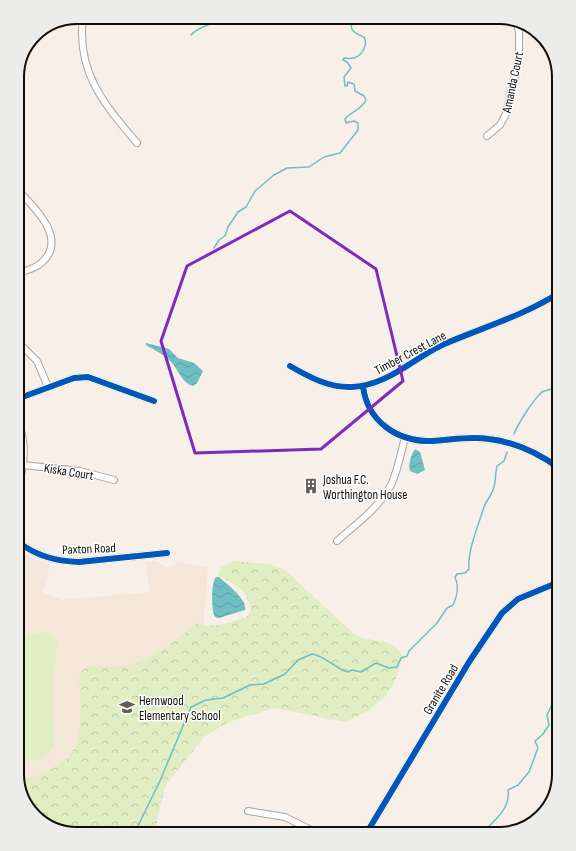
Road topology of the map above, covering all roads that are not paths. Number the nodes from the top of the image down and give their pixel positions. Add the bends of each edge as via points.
1 (83, 24) edge
2 (518, 28) edge
3 (487, 136) dead end
4 (137, 142) dead end
5 (24, 196) edge
6 (24, 271) edge
7 (552, 297) edge
8 (24, 349) edge
9 (290, 366) dead end
10 (363, 386) junction
11 (48, 387) junction
12 (24, 396) edge
13 (154, 401) dead end
14 (405, 437) junction
15 (552, 464) edge
16 (24, 465) edge
17 (114, 480) dead end
18 (337, 541) dead end
19 (24, 545) edge
20 (167, 553) dead end
21 (552, 585) edge
22 (248, 811) dead end
23 (305, 827) edge
24 (370, 827) edge

1 - 4 street via 84,53 91,79 107,107
2 - 3 street, Amanda Court via 519,56 507,108 500,125
5 - 6 street via 47,222 51,244 48,255 40,264
7 - 10 street, Timber Crest Lane via 525,312 442,346 384,380
8 - 11 street via 37,361
9 - 10 street, Timber Crest Lane via 328,384 345,387
10 - 14 street via 366,401 374,416 388,429
11 - 12 street
11 - 13 street via 74,378 88,377
14 - 15 street via 432,441 460,438 490,439 530,450
14 - 18 street via 388,490 374,508
16 - 17 street, Kiska Court via 80,471
19 - 20 street, Paxton Road via 39,555 78,562
21 - 24 street, Granite Road via 518,599 502,614 453,688
22 - 23 street via 284,817

